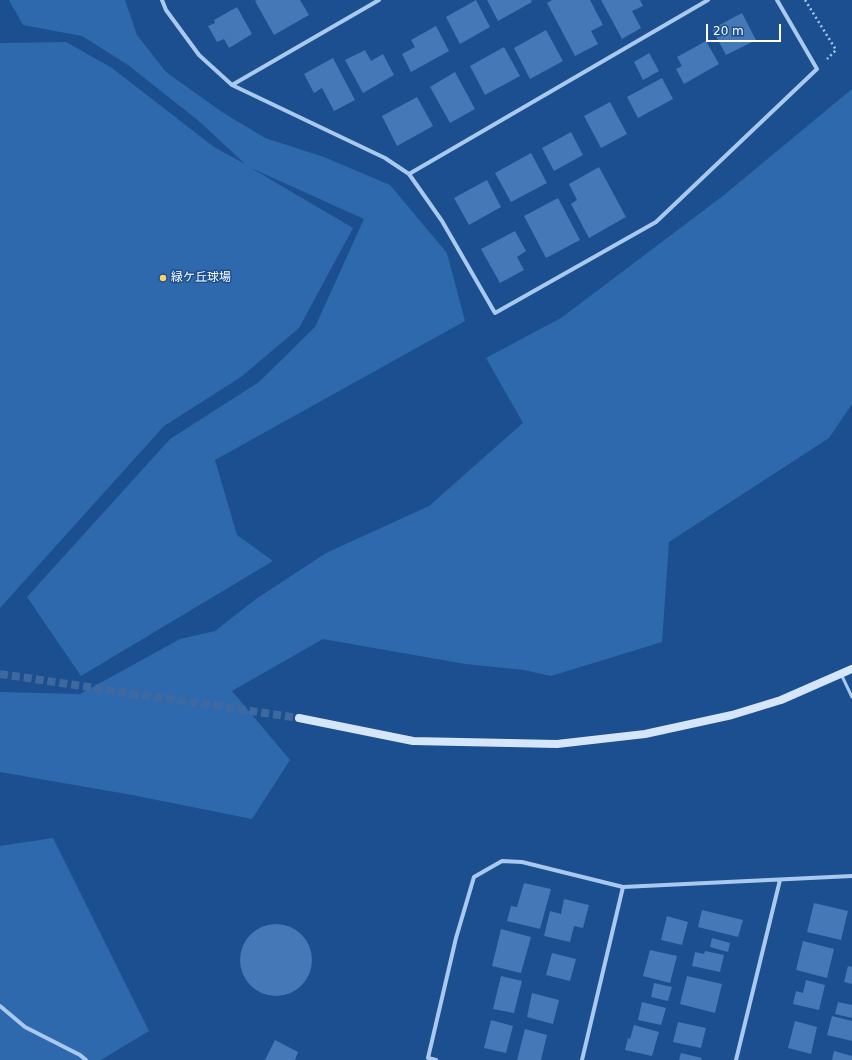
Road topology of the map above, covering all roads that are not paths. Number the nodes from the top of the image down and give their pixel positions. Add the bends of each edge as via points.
1 (162, 0) edge
2 (378, 0) edge
3 (708, 0) edge
4 (777, 0) edge
5 (232, 85) junction
6 (409, 174) junction
7 (852, 669) edge
8 (841, 674) junction
9 (852, 697) edge
10 (299, 718) tunnel mouth
11 (852, 876) edge
12 (780, 880) junction
13 (623, 886) junction
14 (0, 1006) edge
15 (86, 1060) edge
16 (436, 1060) edge
17 (582, 1060) edge
18 (736, 1060) edge

1 - 5 street via 166,10 199,56
2 - 5 street
3 - 6 street
4 - 6 street via 817,69 656,222 495,313 442,221
5 - 6 street via 385,158
7 - 8 street
8 - 9 lane
8 - 10 street via 781,700 732,715 645,734 557,744 413,742
11 - 12 street
12 - 13 street
12 - 18 street
13 - 16 street via 522,862 502,861 474,876 456,938 428,1058
13 - 17 street
14 - 15 street via 25,1027

